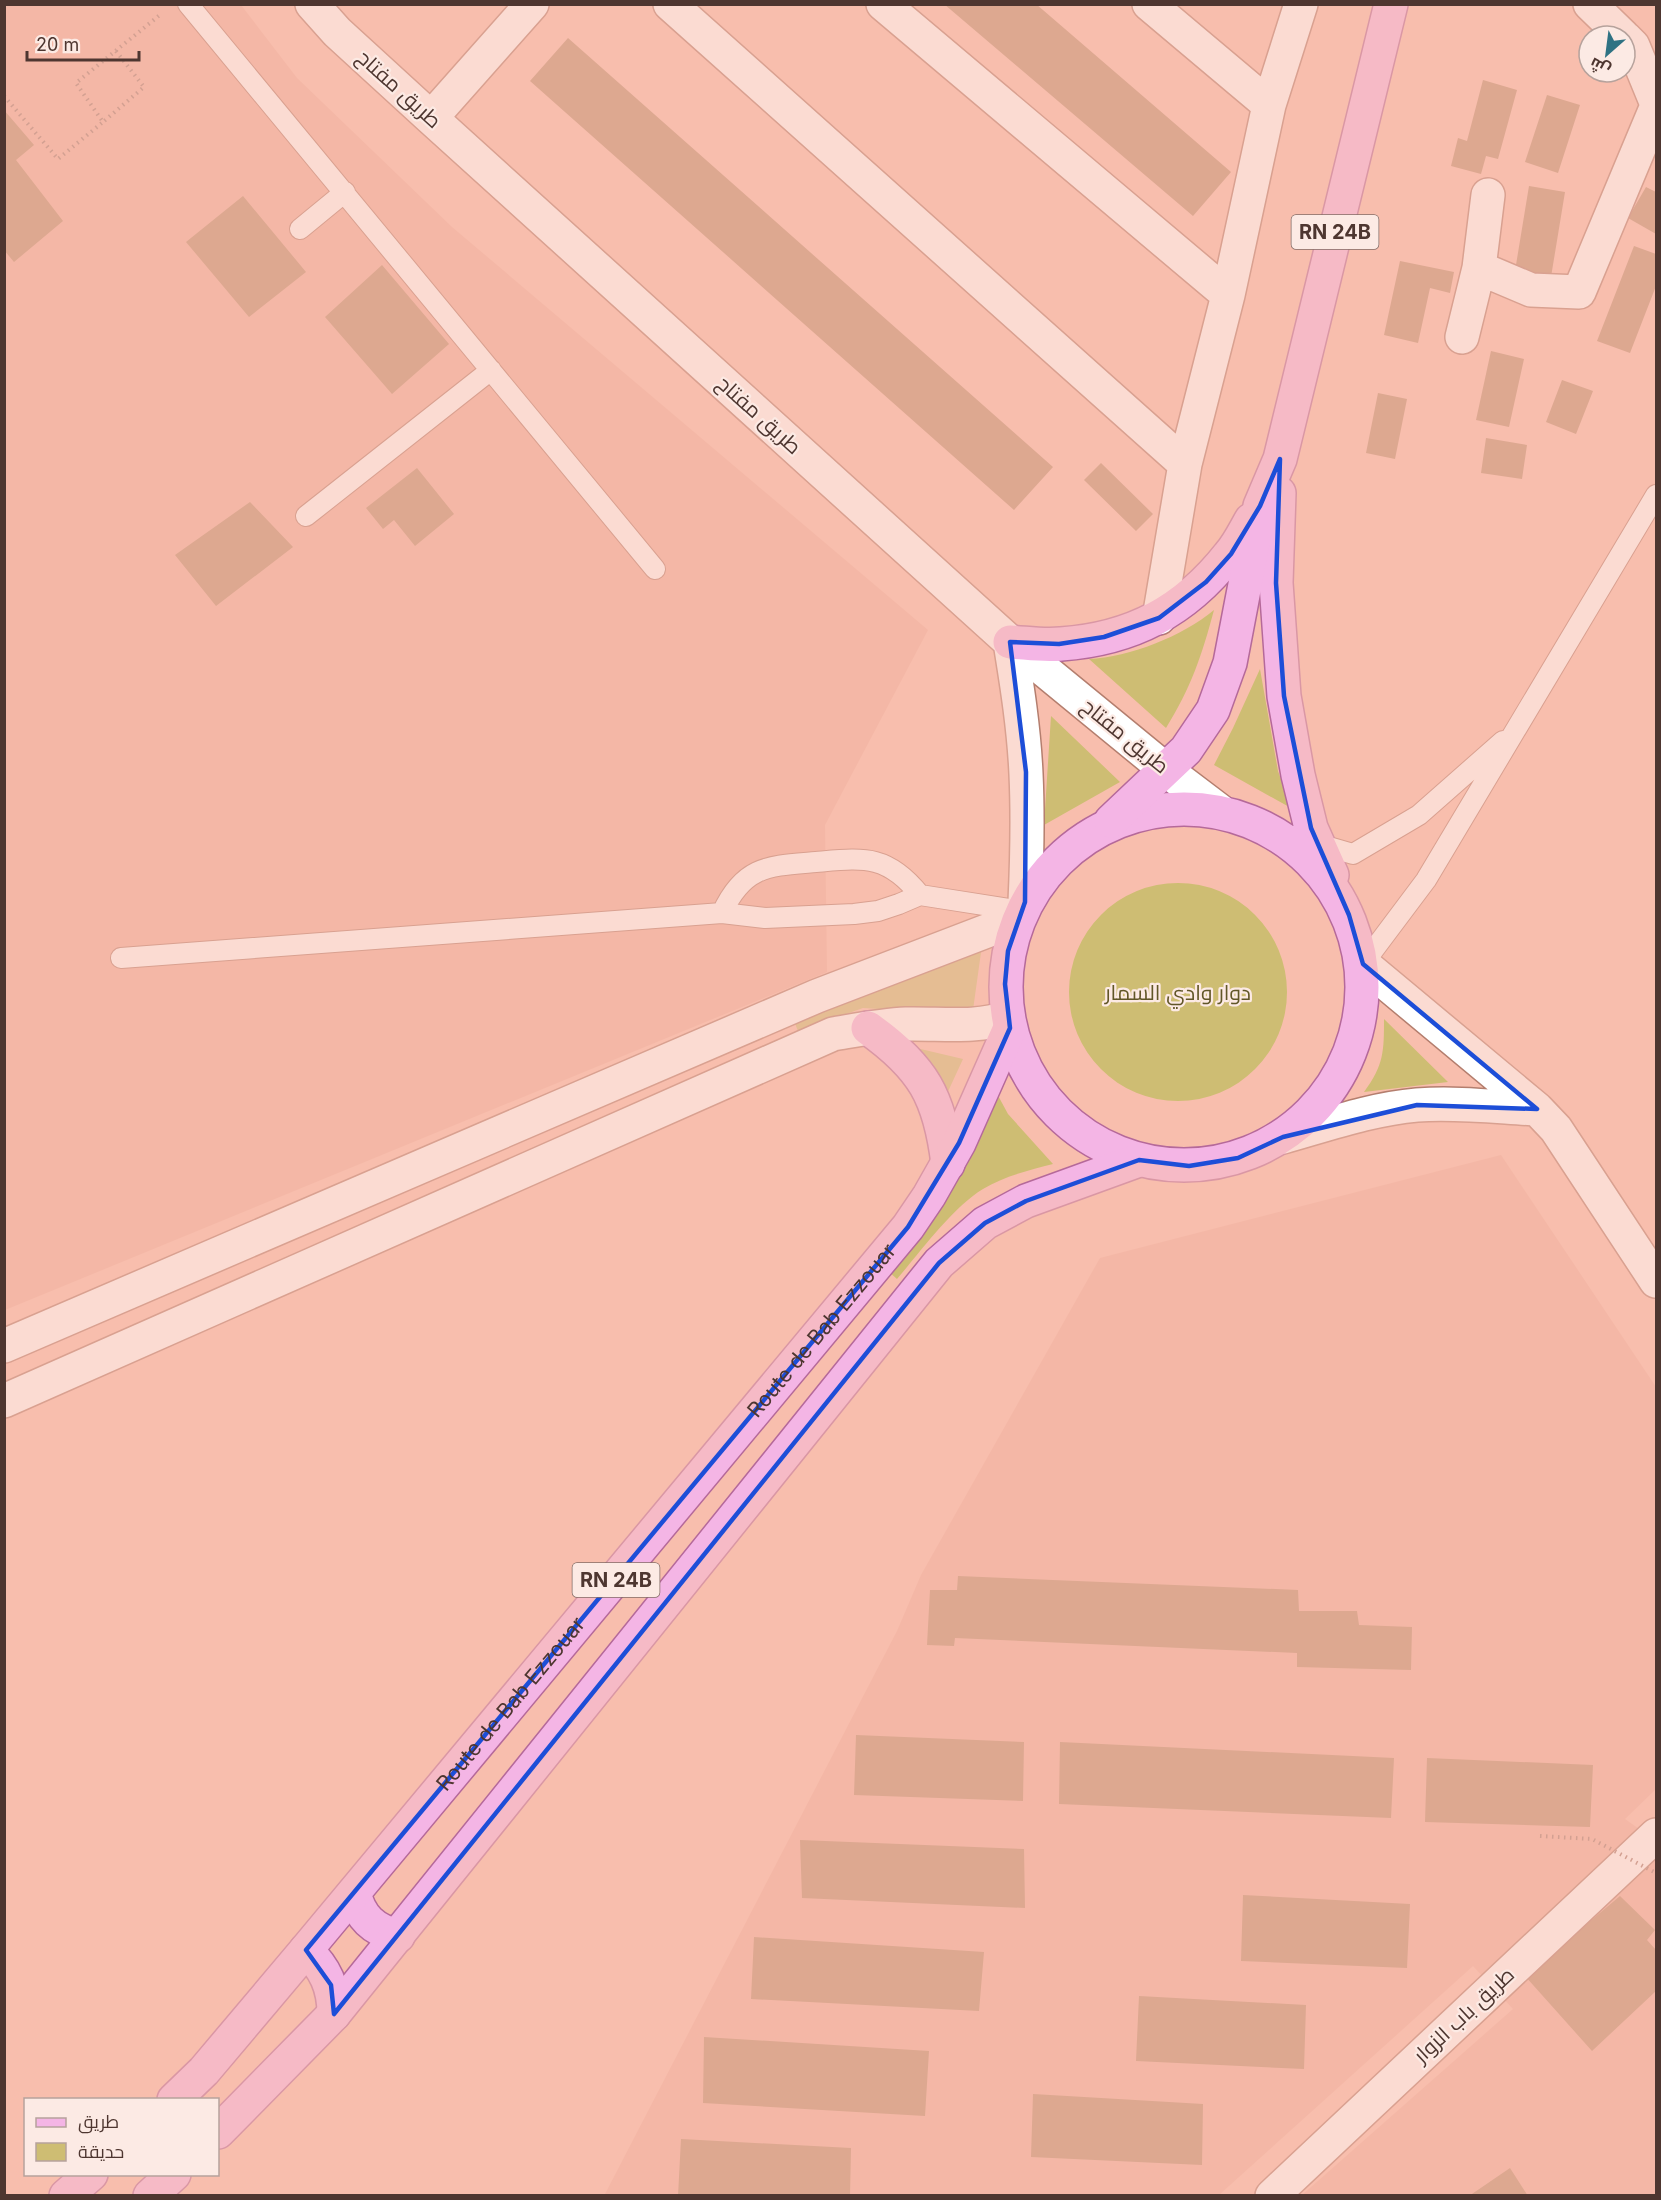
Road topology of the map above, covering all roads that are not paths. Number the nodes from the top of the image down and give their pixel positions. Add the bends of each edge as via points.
1 (188, 4) edge
2 (312, 4) edge
3 (532, 4) edge
4 (670, 4) edge
5 (883, 4) edge
6 (1149, 4) edge
7 (1301, 4) edge
8 (1391, 4) edge
9 (1590, 4) edge
10 (1611, 24) edge
11 (1637, 56) edge
12 (1656, 102) edge
13 (1269, 105) junction
14 (1656, 108) edge
15 (431, 118) junction
16 (345, 192) junction
17 (1488, 195) dead end
18 (300, 228) dead end
19 (1479, 268) junction
20 (1228, 295) junction
21 (1462, 337) dead end
22 (491, 370) junction
23 (1280, 459) junction
24 (1185, 464) junction
25 (1656, 495) edge
26 (1260, 506) junction
27 (306, 516) dead end
28 (655, 569) dead end
29 (1159, 618) junction
30 (1010, 642) junction
31 (1520, 725) junction
32 (1166, 770) junction
33 (1220, 811) junction
34 (1107, 824) junction
35 (1274, 831) junction
36 (1318, 846) junction
37 (920, 895) junction
38 (1022, 911) junction
39 (722, 913) junction
40 (1349, 915) junction
41 (121, 958) dead end
42 (1363, 964) junction
43 (1009, 1023) junction
44 (868, 1028) junction
45 (1537, 1109) junction
46 (1282, 1137) junction
47 (1139, 1160) junction
48 (948, 1164) junction
49 (1656, 1281) edge
50 (4, 1346) edge
51 (4, 1401) edge
52 (1656, 1835) edge
53 (354, 1893) junction
54 (398, 1936) junction
55 (306, 1950) junction
56 (334, 2014) junction
57 (176, 2098) edge
58 (219, 2131) edge
59 (90, 2176) edge
60 (173, 2176) edge
61 (66, 2196) edge
62 (150, 2196) edge
63 (1272, 2196) edge

1 - 16 lane
2 - 15 street, طريق مفتاح
3 - 15 street
4 - 24 street
5 - 20 street
6 - 13 street
7 - 13 street
8 - 23 main road, RN 24B
9 - 10 street
11 - 12 street
13 - 20 street
14 - 19 street via 1579,292 1531,291
15 - 30 street, طريق مفتاح
16 - 18 lane
16 - 22 lane
17 - 19 street
19 - 21 street
20 - 24 street
22 - 27 lane
22 - 28 lane
23 - 26 main road
23 - 36 main road via 1276,583 1284,696 1298,775
24 - 29 street
25 - 31 lane
26 - 29 main road via 1231,554 1206,582
26 - 32 main road via 1230,663 1213,710 1186,750
29 - 30 main road via 1130,630 1059,645
30 - 32 street, طريق مفتاح
30 - 38 street via 1026,772 1028,837
31 - 36 lane via 1419,815 1353,854
31 - 42 lane via 1426,880
32 - 33 street, طريق مفتاح
32 - 34 main road
33 - 34 main road via 1163,808
33 - 35 main road
34 - 38 main road via 1060,857
35 - 36 lane
35 - 40 main road via 1318,868
36 - 40 main road
37 - 38 lane
37 - 39 lane via 854,914 765,918
37 - 39 lane via 893,868 875,861 774,865 747,877
38 - 43 main road via 1008,951 1005,984
38 - 50 street
39 - 41 lane
40 - 42 main road
42 - 45 street
42 - 46 main road via 1362,1015 1348,1062 1320,1104
43 - 44 street
43 - 47 main road via 1028,1073 1056,1112 1095,1142
43 - 48 main road, Route de Bab Ezzouar / RN 24B
44 - 48 main road via 895,1047 934,1100 944,1131
44 - 51 street via 833,1034
45 - 46 street via 1417,1105 1357,1116
45 - 49 street via 1556,1129
46 - 47 main road via 1238,1158 1189,1166
47 - 54 main road via 1026,1202 985,1223 939,1263
48 - 53 main road, Route de Bab Ezzouar / RN 24B via 885,1256
52 - 63 street, طريق باب الزوار
53 - 54 main road via 357,1906 373,1927
53 - 55 main road, Route de Bab Ezzouar / RN 24B
54 - 56 main road
55 - 56 main road via 317,1960 331,1985
55 - 57 main road, Route de Bab Ezzouar / RN 24B via 204,2071
56 - 58 main road
59 - 61 main road
60 - 62 main road

